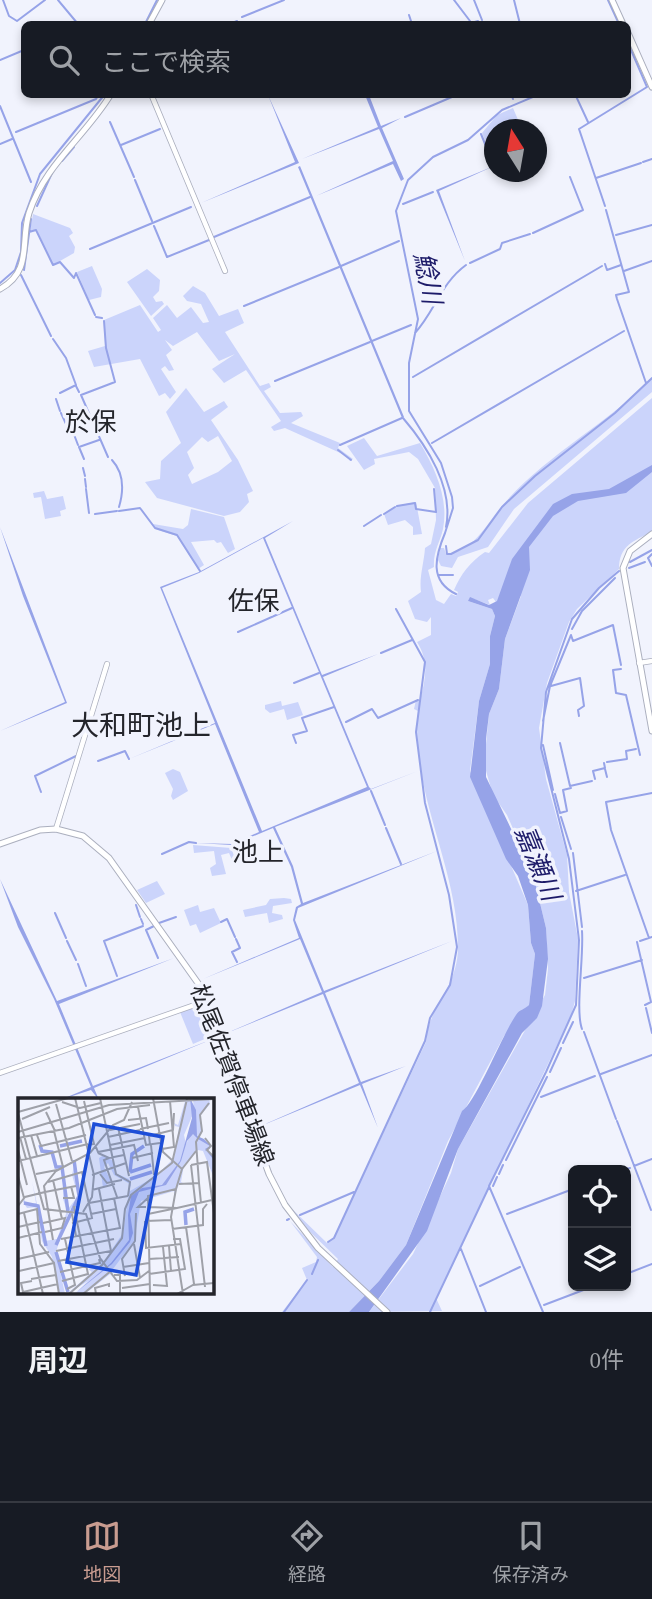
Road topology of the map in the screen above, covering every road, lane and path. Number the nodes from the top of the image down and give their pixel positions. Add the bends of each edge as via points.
1 (162, 0) edge
2 (612, 0) edge
3 (151, 21) edge
4 (622, 21) edge
5 (631, 40) edge
6 (652, 87) edge
7 (108, 98) edge
8 (153, 98) edge
9 (225, 271) dead end
10 (0, 289) edge
11 (652, 534) edge
12 (652, 661) edge
13 (639, 663) junction
14 (107, 664) dead end
15 (652, 727) edge
16 (56, 829) junction
17 (0, 844) edge
18 (206, 1000) junction
19 (0, 1073) edge
20 (387, 1312) edge

1 - 3 main road
2 - 4 main road
5 - 6 main road
7 - 10 main road via 43,178 29,214 23,265
8 - 9 street
11 - 13 main road via 630,551 623,568
12 - 13 street
13 - 15 main road
14 - 16 street
16 - 17 main road
16 - 18 main road, 松尾佐賀停車場線 via 83,836 109,858 196,979
18 - 19 street
18 - 20 main road, 松尾佐賀停車場線 via 273,1182 296,1221

